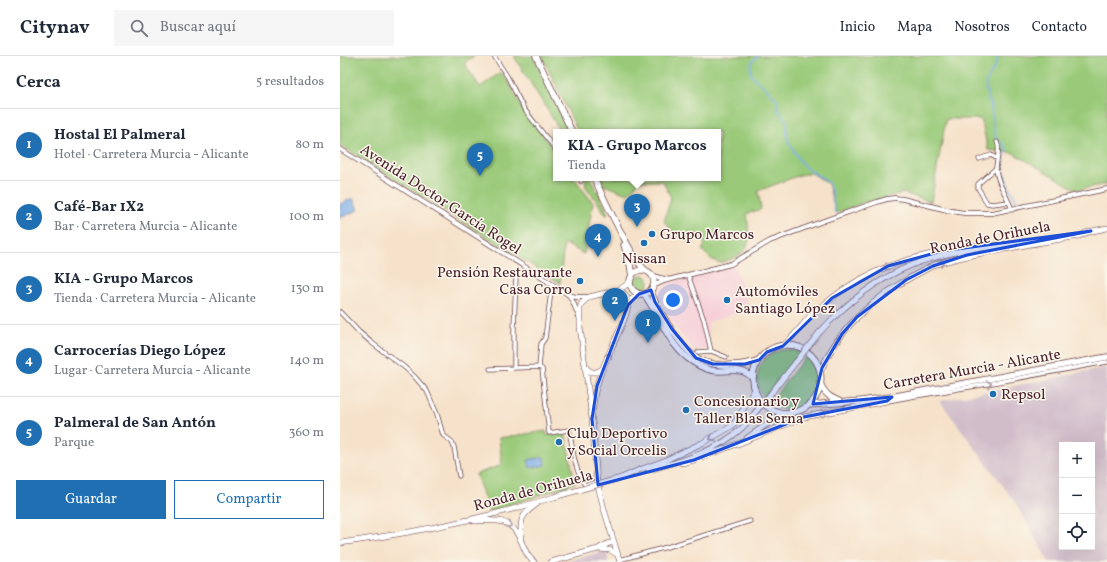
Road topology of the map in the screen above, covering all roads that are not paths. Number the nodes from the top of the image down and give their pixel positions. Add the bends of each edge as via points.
1 (494, 56) edge
2 (536, 56) edge
3 (571, 129) edge
4 (997, 142) dead end
5 (553, 146) edge
6 (340, 149) edge
7 (996, 158) junction
8 (979, 159) dead end
9 (996, 168) junction
10 (595, 181) edge
11 (1107, 189) edge
12 (1009, 202) junction
13 (1012, 210) junction
14 (1107, 228) edge
15 (619, 229) junction
16 (1091, 231) junction
17 (1034, 240) junction
18 (648, 273) junction
19 (688, 275) junction
20 (516, 278) dead end
21 (631, 279) junction
22 (670, 279) junction
23 (552, 284) junction
24 (652, 288) junction
25 (618, 290) junction
26 (641, 294) junction
27 (569, 296) junction
28 (589, 297) junction
29 (628, 304) junction
30 (340, 312) edge
31 (580, 318) junction
32 (783, 346) junction
33 (712, 351) junction
34 (698, 352) dead end
35 (726, 357) dead end
36 (1107, 357) edge
37 (759, 360) junction
38 (1107, 362) edge
39 (539, 366) junction
40 (586, 366) junction
41 (514, 368) junction
42 (602, 368) junction
43 (490, 369) dead end
44 (820, 373) junction
45 (753, 379) junction
46 (820, 383) junction
47 (755, 389) junction
48 (910, 393) junction
49 (916, 396) junction
50 (889, 399) junction
51 (841, 402) junction
52 (809, 404) junction
53 (783, 413) junction
54 (592, 419) junction
55 (735, 445) junction
56 (658, 468) junction
57 (459, 476) dead end
58 (621, 478) junction
59 (597, 482) junction
60 (540, 502) junction
61 (750, 521) dead end
62 (461, 522) junction
63 (609, 528) junction
64 (522, 542) junction
65 (340, 543) edge
66 (614, 543) junction
67 (598, 548) junction
68 (617, 554) junction
69 (527, 559) edge
70 (619, 561) edge
71 (534, 562) edge
72 (551, 562) edge

1 - 5 street via 524,109
2 - 3 highway
4 - 7 street
6 - 23 street, Avenida Doctor García Rogel
7 - 8 street via 991,155
7 - 9 street
9 - 12 street via 998,179
9 - 12 street via 978,184 978,188 987,203
10 - 15 highway
11 - 13 street
12 - 13 street
13 - 19 street via 964,213 903,199 887,199 770,242 730,264
14 - 16 main road, Ronda de Orihuela
15 - 18 highway via 636,261
15 - 21 highway via 630,264
16 - 17 main road, Ronda de Orihuela
44 -> 16 main road via 833,348 857,317 884,294 906,280 933,266 967,255 1080,236
17 -> 32 main road via 1022,239 942,251 888,266 848,286 832,298
17 - 56 main road, Ronda de Orihuela, bridge via 958,253 913,265 867,289 840,310 743,427 717,445
18 - 21 highway via 639,271
18 - 22 street
18 - 24 highway via 653,280
19 - 22 street
19 - 33 street
20 - 41 street
21 - 25 main road
21 - 26 highway via 632,289
22 - 24 street
23 - 27 street, Avenida Doctor García Rogel
23 - 39 street
24 - 26 highway via 649,292
24 - 37 highway via 655,302 682,345 696,358 725,366 751,364
25 - 28 main road
25 - 29 main road via 627,297
26 - 29 main road
26 - 45 highway via 671,339 691,361 716,371 744,372
27 - 28 street
27 - 31 street, Avenida Doctor García Rogel
28 - 31 main road via 582,303
42 -> 29 main road via 623,323
30 - 57 street via 372,343 414,376 427,391 443,435 454,447
31 - 40 main road
32 - 37 highway via 767,352
32 - 44 highway via 807,352
33 - 34 street
33 - 35 street
36 - 48 highway, Carretera Murcia - Alicante
37 - 45 highway
49 -> 38 street
39 - 41 street
39 - 59 street via 542,369 549,433 569,430 581,479 585,485
40 - 42 main road via 587,370 594,373
40 - 54 main road
41 - 43 street
42 - 54 main road
44 - 46 highway
45 - 47 highway
46 - 51 highway via 830,397
46 - 52 highway via 817,395
47 - 53 highway via 768,408
47 -> 58 main road via 738,418 727,430 666,460
48 - 49 street
48 - 50 highway, Carretera Murcia - Alicante
49 - 50 street
50 - 51 highway, Carretera Murcia - Alicante
55 -> 50 main road via 804,417
51 - 52 highway, Carretera Murcia - Alicante
52 - 53 highway via 797,412
53 - 55 main road
54 - 59 main road
55 - 56 main road via 694,460
56 - 58 main road, Ronda de Orihuela
58 - 60 main road, Ronda de Orihuela, bridge
59 - 63 main road
60 - 62 main road, Ronda de Orihuela
60 - 64 main road via 528,510 521,520
61 - 70 street
62 -> 64 main road via 504,521 517,531
62 - 65 main road, Ronda de Orihuela
63 - 66 main road
63 - 67 main road via 607,541
64 - 69 main road
66 - 67 main road via 607,548
66 - 68 main road
67 - 68 main road
67 - 72 main road
68 - 70 main road
69 - 71 main road

